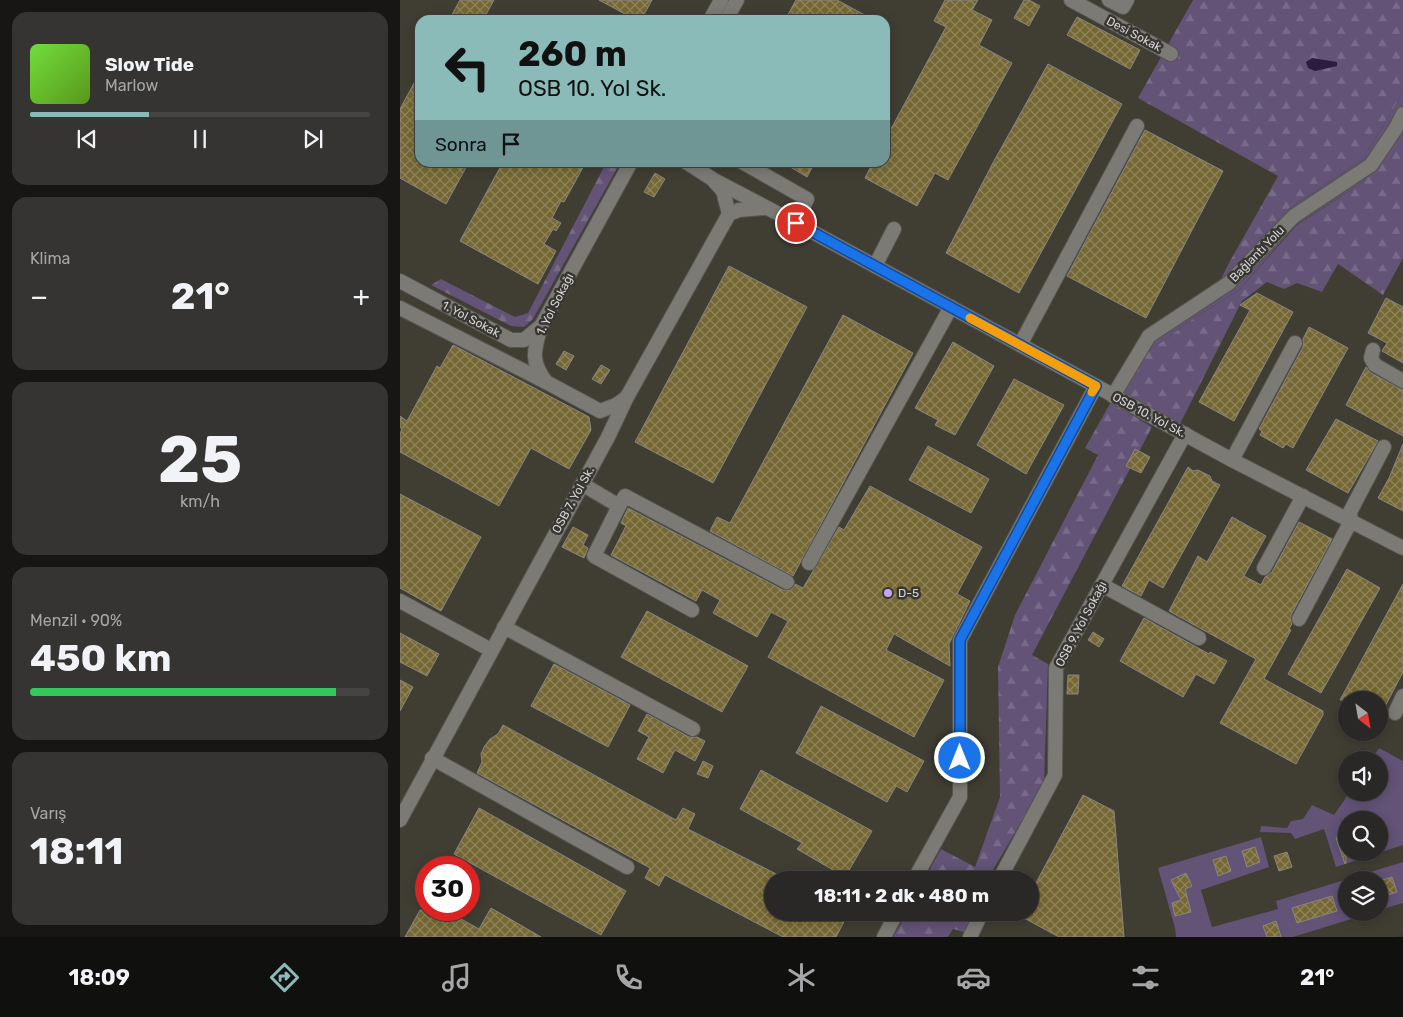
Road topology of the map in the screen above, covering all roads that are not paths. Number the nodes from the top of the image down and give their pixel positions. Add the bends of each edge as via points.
1 (721, 0) edge
2 (737, 0) edge
3 (1071, 0) edge
4 (1109, 0) edge
5 (1126, 0) edge
6 (713, 15) edge
7 (729, 15) edge
8 (1171, 54) dead end
9 (1403, 114) edge
10 (1137, 126) dead end
11 (628, 167) edge
12 (694, 167) edge
13 (751, 167) edge
14 (714, 180) junction
15 (768, 208) junction
16 (729, 214) junction
17 (796, 223) junction
18 (894, 229) dead end
19 (875, 266) junction
20 (400, 281) edge
21 (951, 307) junction
22 (400, 308) edge
23 (541, 326) junction
24 (1295, 343) dead end
25 (1020, 345) junction
26 (1373, 350) dead end
27 (1403, 381) edge
28 (546, 382) junction
29 (1096, 386) junction
30 (1113, 396) junction
31 (628, 397) junction
32 (600, 411) junction
33 (1185, 434) junction
34 (608, 437) junction
35 (1384, 446) dead end
36 (1232, 460) junction
37 (582, 484) junction
38 (1303, 496) junction
39 (619, 506) junction
40 (1351, 521) junction
41 (1403, 548) edge
42 (809, 563) dead end
43 (1264, 568) dead end
44 (787, 582) dead end
45 (1102, 584) junction
46 (400, 601) edge
47 (692, 610) dead end
48 (1299, 619) dead end
49 (504, 627) junction
50 (1200, 638) dead end
51 (491, 650) junction
52 (1403, 696) edge
53 (1395, 713) dead end
54 (693, 728) dead end
55 (432, 758) junction
56 (400, 820) edge
57 (627, 867) dead end
58 (919, 871) edge
59 (1005, 871) edge
60 (892, 921) edge
61 (978, 921) edge
62 (884, 937) edge
63 (970, 937) edge

1 - 6 street
2 - 7 street
3 - 8 street, Desi Sokak
4 - 5 street via 1123,7
9 - 30 street, Bağlantı Yolu via 1371,165 1294,216 1229,283 1149,336
10 - 25 street
11 - 23 street, 1. Yol Sokağı
12 - 14 street, OSB 10. Yol Sk.
13 - 17 street via 807,199
14 - 15 street, OSB 10. Yol Sk.
14 - 16 street via 723,191
15 - 16 street via 750,208
15 - 17 street, OSB 10. Yol Sk.
16 - 31 street, OSB 7. Yol Sk.
17 - 19 street, OSB 10. Yol Sk.
18 - 19 street
19 - 21 street, OSB 10. Yol Sk.
20 - 23 street, 1. Yol Sokak via 511,340 524,340
21 - 25 street, OSB 10. Yol Sk.
21 - 42 street
22 - 28 street
23 - 28 street, 1. Yol Sokağı via 533,353 536,369
24 - 36 street
25 - 29 street, OSB 10. Yol Sk.
26 - 27 street via 1375,365
28 - 32 street
29 - 30 street, OSB 10. Yol Sk.
29 - 58 street via 960,640 960,797
30 - 33 street, OSB 10. Yol Sk.
31 - 32 street
31 - 34 street, OSB 7. Yol Sk.
32 - 34 street
33 - 36 street, OSB 10. Yol Sk.
33 - 45 street, OSB 9. Yol Sokağı
34 - 37 street, OSB 7. Yol Sk.
35 - 40 street via 1350,512
36 - 38 street, OSB 10. Yol Sk.
37 - 39 street
37 - 49 street, OSB 7. Yol Sk.
38 - 40 street, OSB 10. Yol Sk.
38 - 43 street
39 - 44 street via 625,496
39 - 47 street via 594,556
40 - 41 street, OSB 10. Yol Sk.
40 - 48 street
45 - 50 street
45 - 59 street, OSB 9. Yol Sokağı via 1056,668 1055,775
46 - 51 street
49 - 51 street, OSB 7. Yol Sk.
49 - 54 street
51 - 55 street, OSB 7. Yol Sk.
52 - 53 street
55 - 56 street, OSB 7. Yol Sk.
55 - 57 street
60 - 62 street
61 - 63 street

